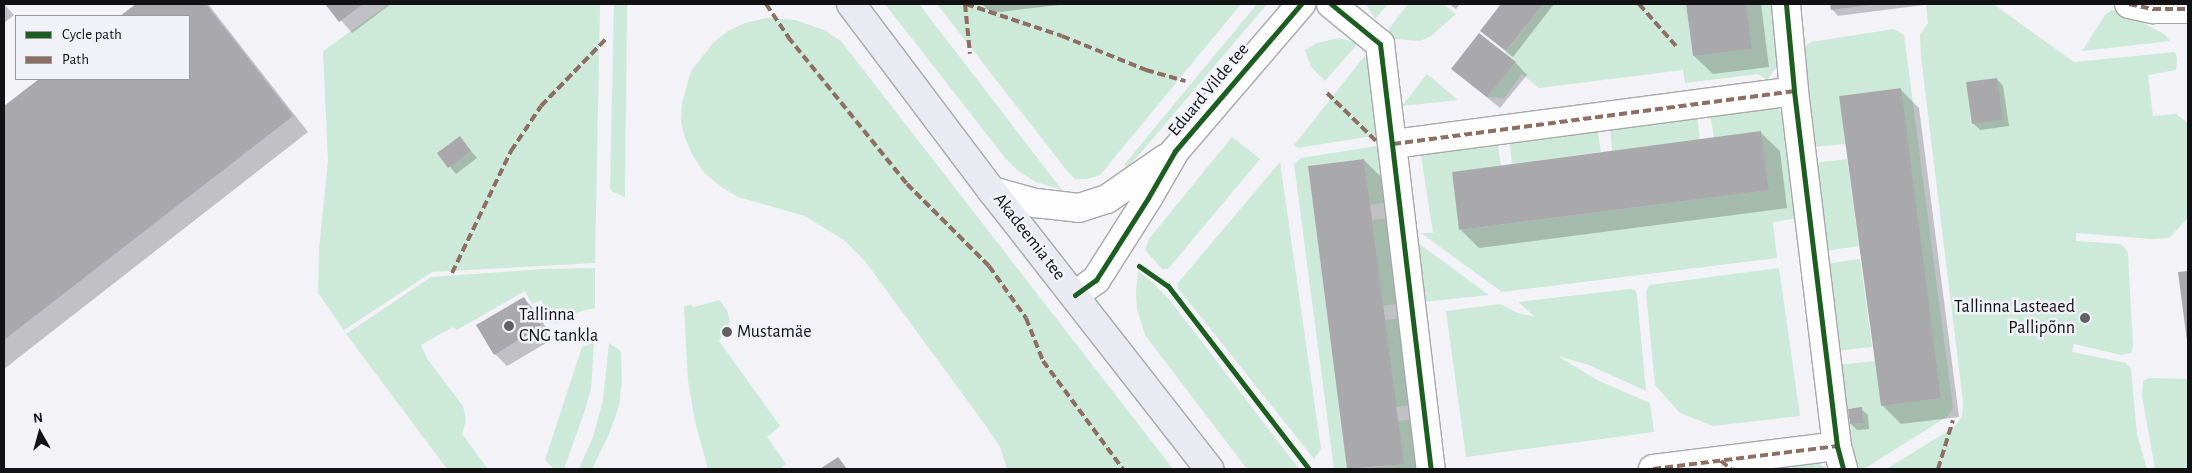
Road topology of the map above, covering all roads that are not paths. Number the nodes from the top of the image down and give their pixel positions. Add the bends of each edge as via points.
1 (851, 4) edge
2 (1301, 4) edge
3 (1331, 4) edge
4 (1786, 4) edge
5 (2129, 4) edge
6 (2184, 7) edge
7 (1794, 91) junction
8 (1393, 144) junction
9 (1175, 151) junction
10 (992, 190) junction
11 (1074, 295) junction
12 (1840, 458) edge
13 (1209, 469) edge
14 (1431, 469) edge
15 (1653, 469) edge

1 - 10 main road, Akadeemia tee
2 - 9 street, Eduard Vilde tee
3 - 8 street via 1380,44
4 - 7 street
5 - 6 street via 2153,9
7 - 8 street
7 - 12 street
8 - 14 street
9 - 10 street via 1107,199 1079,208 1036,203
9 - 11 street, Eduard Vilde tee via 1096,280
10 - 11 main road, Akadeemia tee
11 - 13 main road, Akadeemia tee
12 - 15 street

